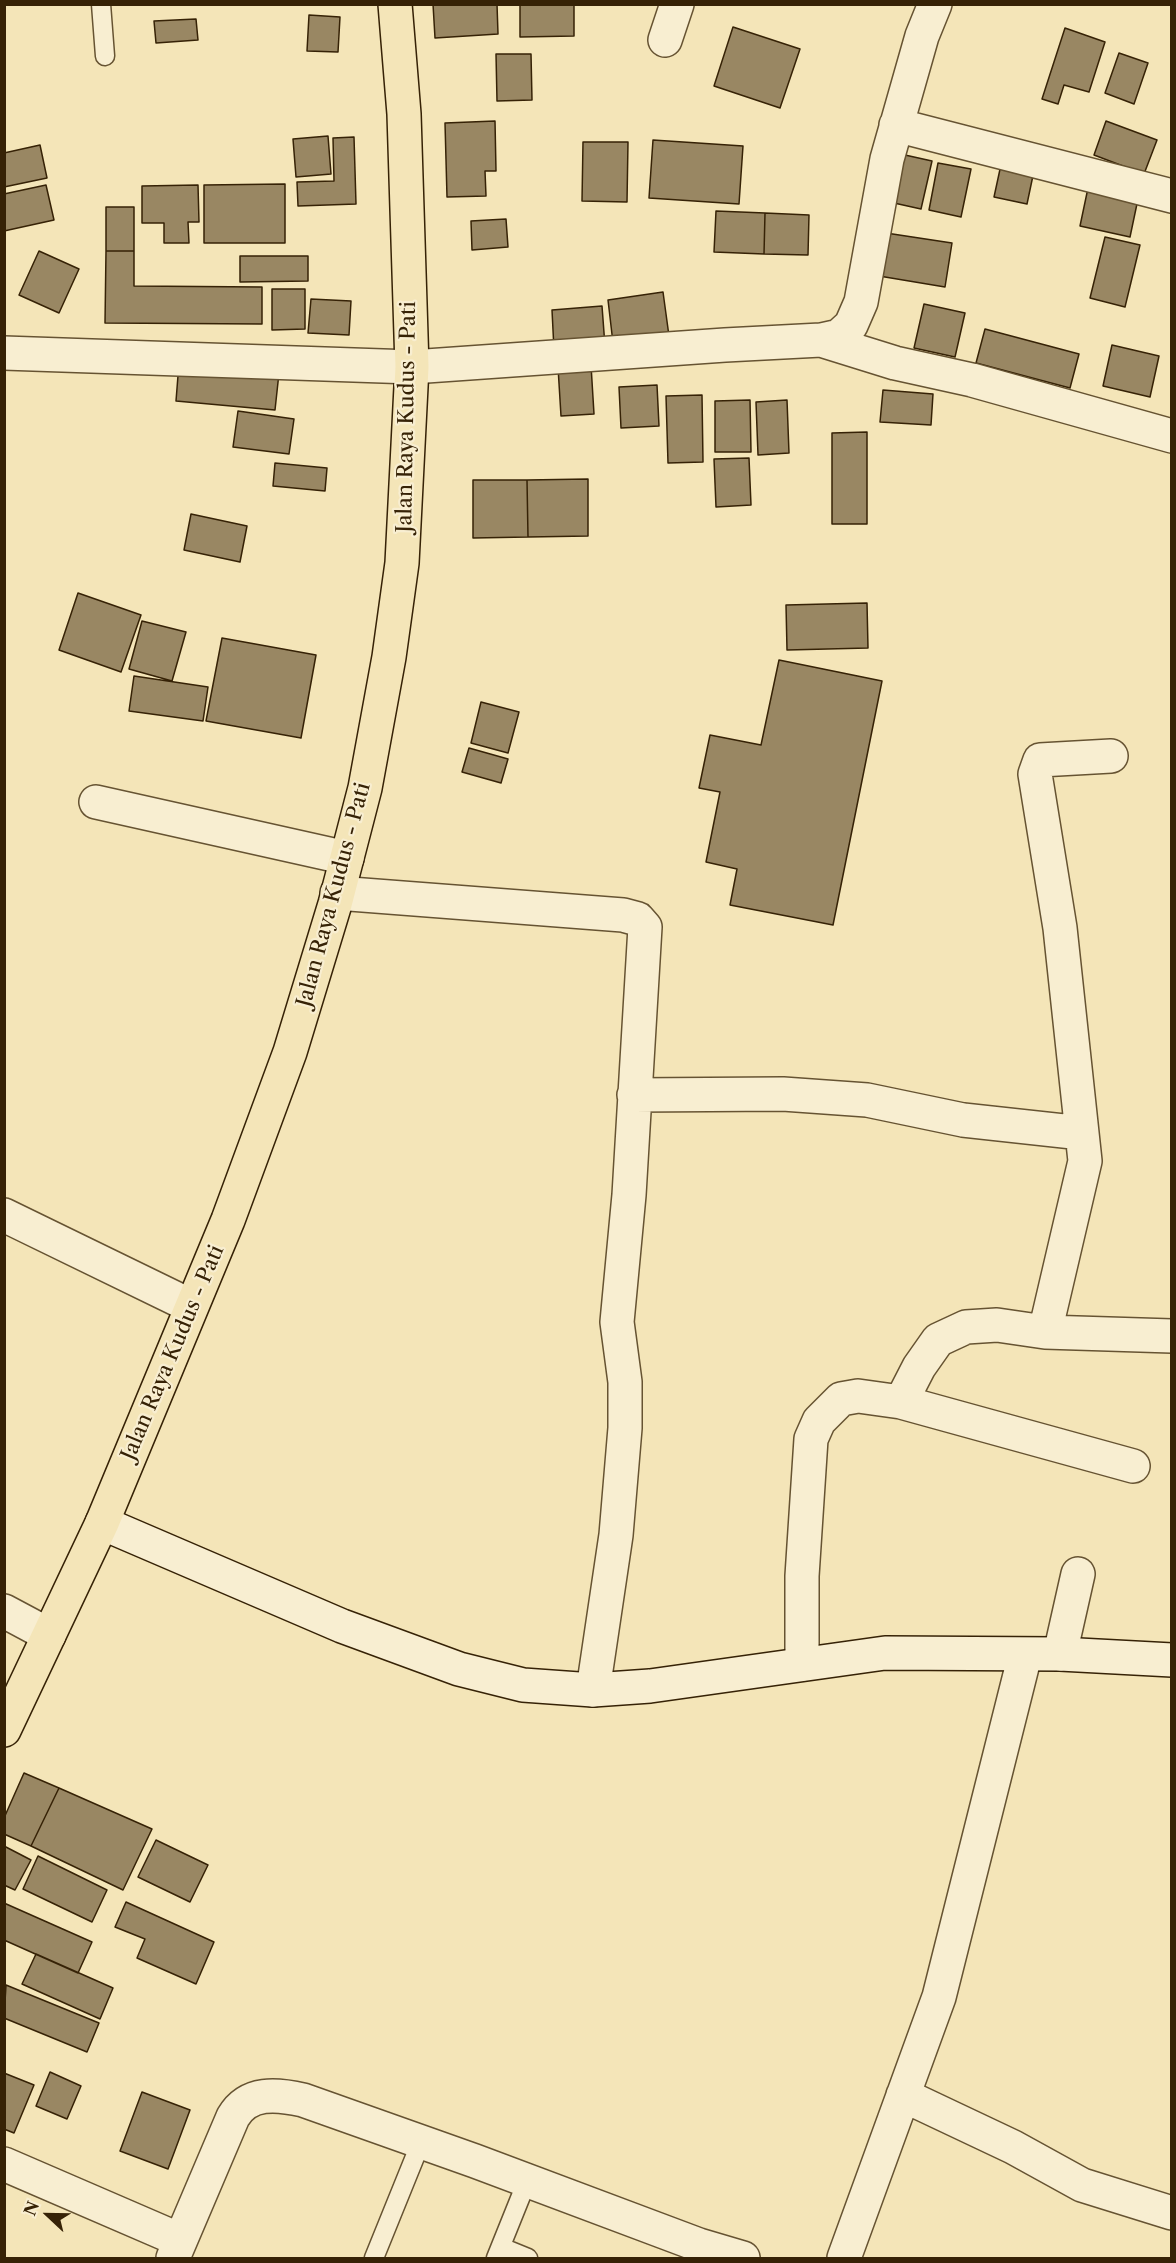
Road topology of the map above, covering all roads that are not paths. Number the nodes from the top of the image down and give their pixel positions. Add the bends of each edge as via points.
1 (101, 4) edge
2 (395, 4) edge
3 (677, 4) edge
4 (934, 4) edge
5 (665, 40) dead end
6 (105, 56) dead end
7 (897, 125) junction
8 (1172, 196) edge
9 (821, 340) junction
10 (4, 353) edge
11 (412, 366) junction
12 (1172, 436) edge
13 (1111, 756) dead end
14 (96, 802) dead end
15 (346, 858) junction
16 (338, 893) junction
17 (634, 1095) junction
18 (1082, 1133) junction
19 (4, 1215) edge
20 (191, 1306) junction
21 (1045, 1332) junction
22 (1172, 1336) edge
23 (901, 1402) junction
24 (1133, 1466) dead end
25 (102, 1523) junction
26 (1078, 1574) dead end
27 (4, 1611) edge
28 (49, 1635) junction
29 (1060, 1654) junction
30 (1025, 1655) junction
31 (1172, 1660) edge
32 (802, 1664) junction
33 (593, 1690) junction
34 (4, 1730) edge
35 (903, 2095) junction
36 (421, 2142) junction
37 (4, 2163) edge
38 (527, 2181) junction
39 (1172, 2213) edge
40 (176, 2249) edge
41 (498, 2253) edge
42 (374, 2259) edge
43 (528, 2259) edge
44 (743, 2259) edge
45 (844, 2259) edge

1 - 6 lane
2 - 11 highway, Jalan Raya Kudus - Pati via 404,114
3 - 5 street
4 - 7 street
7 - 8 street
7 - 9 street via 855,319 845,332
9 - 11 street
9 - 12 street
10 - 11 street
11 - 15 highway, Jalan Raya Kudus - Pati via 402,563 365,788
13 - 18 street via 1041,760 1035,774 1060,928
14 - 15 street
15 - 16 highway, Jalan Raya Kudus - Pati
16 - 17 street via 638,919 644,925 645,936
16 - 20 highway, Jalan Raya Kudus - Pati via 290,1052 228,1220
17 - 18 street via 783,1094 867,1100 963,1120
17 - 33 street via 617,1322 625,1382 625,1428 616,1535
18 - 21 street via 1085,1161
19 - 20 street
20 - 25 highway, Jalan Raya Kudus - Pati
21 - 22 street
21 - 23 street via 997,1325 966,1327 938,1340
23 - 24 street
23 - 32 street via 858,1396 841,1399 819,1421 811,1439 802,1576
25 - 28 highway, Jalan Raya Kudus - Pati
25 - 33 street via 342,1626 459,1670 523,1684
26 - 29 street
27 - 28 street
28 - 34 highway, Jalan Raya Kudus - Pati
29 - 30 street
29 - 31 street
30 - 32 street via 885,1653
30 - 35 street via 939,1997
32 - 33 street via 650,1686
35 - 39 street via 1082,2185
35 - 45 street
36 - 38 street
36 - 40 street via 303,2100 265,2095 254,2098 238,2108 233,2117
36 - 42 lane
37 - 40 street
38 - 41 lane
38 - 44 street
41 - 43 lane

